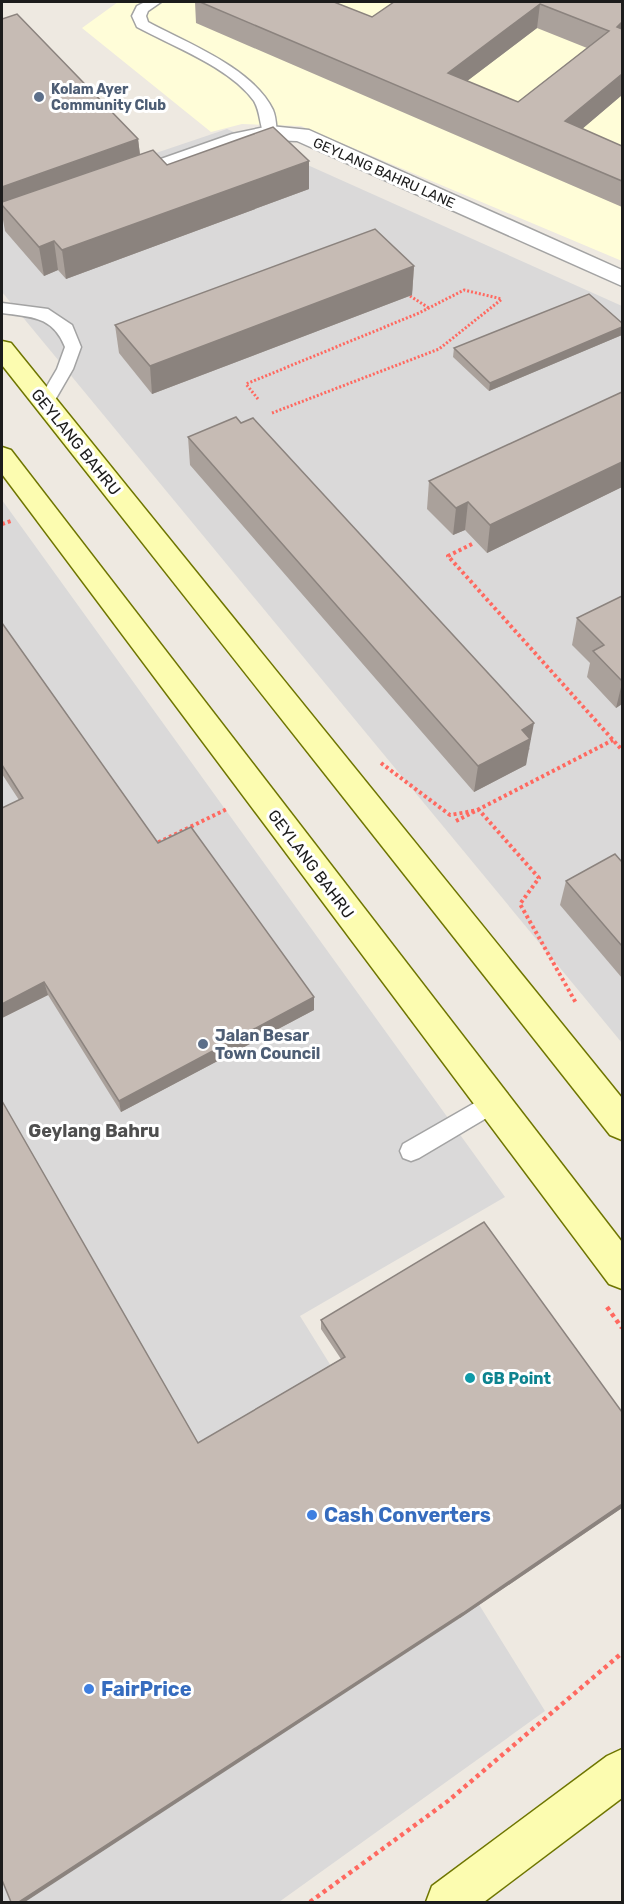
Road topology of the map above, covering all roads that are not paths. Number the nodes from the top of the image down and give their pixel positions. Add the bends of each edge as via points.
1 (154, 2) edge
2 (270, 133) junction
3 (105, 186) edge
4 (622, 279) edge
5 (2, 308) edge
6 (2, 349) edge
7 (45, 403) junction
8 (2, 456) edge
9 (492, 1103) junction
10 (622, 1124) edge
11 (411, 1151) dead end
12 (622, 1270) edge
13 (622, 1771) edge
14 (448, 1902) edge

1 - 2 lane via 142,9 142,24 241,79 267,111
2 - 3 street, GEYLANG BAHRU LANE via 240,139
2 - 4 street, GEYLANG BAHRU LANE via 301,135
5 - 7 lane via 42,313 66,329 73,347
6 - 7 main road, GEYLANG BAHRU
7 - 10 main road, GEYLANG BAHRU
8 - 9 main road, GEYLANG BAHRU
9 - 11 lane
9 - 12 main road, GEYLANG BAHRU
13 - 14 main road

